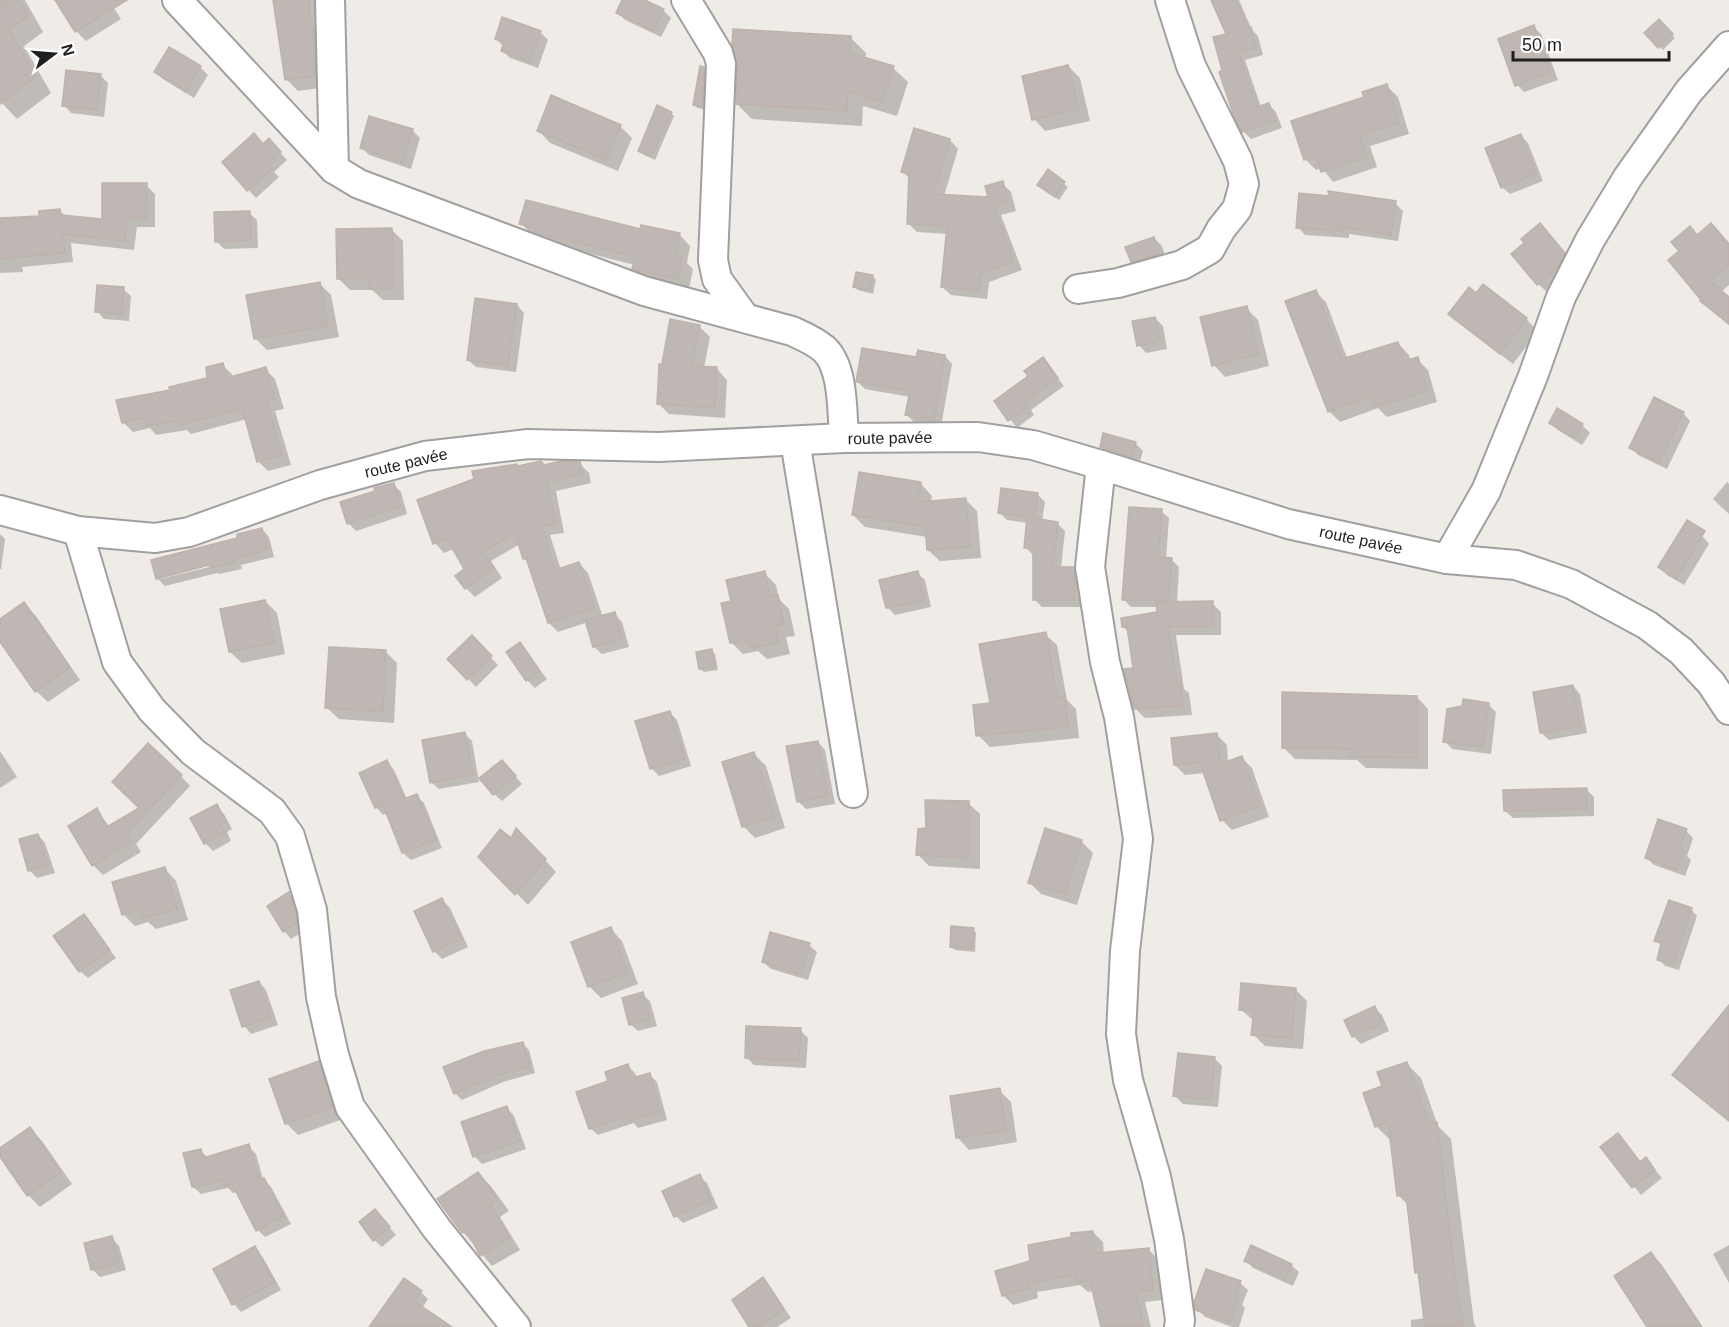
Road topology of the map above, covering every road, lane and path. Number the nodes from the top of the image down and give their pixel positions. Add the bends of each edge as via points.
1 (177, 0) edge
2 (330, 0) edge
3 (686, 0) edge
4 (1172, 1) edge
5 (1727, 52) edge
6 (334, 169) junction
7 (1078, 289) dead end
8 (745, 318) junction
9 (844, 438) junction
10 (795, 441) junction
11 (1101, 465) junction
12 (0, 510) edge
13 (78, 531) junction
14 (1447, 559) junction
15 (1729, 710) edge
16 (853, 793) dead end
17 (516, 1327) edge
18 (1179, 1327) edge

1 - 6 street
2 - 6 street
3 - 8 street via 721,64 713,260 717,279
4 - 7 street via 1191,66 1238,162 1244,183 1237,209 1210,249 1182,265 1118,283
5 - 14 street via 1689,91 1628,177 1590,240 1561,297 1486,491
6 - 8 street via 359,184 644,291
8 - 9 street via 792,331 826,350 839,375
9 - 10 street, route pavée
9 - 11 street, route pavée via 978,437 1032,445
10 - 13 street, route pavée via 659,447 528,444 425,456 320,485 189,532 155,538
10 - 16 street
11 - 14 street, route pavée via 1288,524
11 - 18 street via 1090,567 1138,840 1125,951 1121,1034 1128,1080 1169,1239
12 - 13 street, route pavée
13 - 17 street via 117,662 152,710 193,752 272,811 290,836 312,910 321,997 350,1107 437,1229
14 - 15 street, route pavée via 1516,566 1571,584 1647,625 1681,651 1711,683

